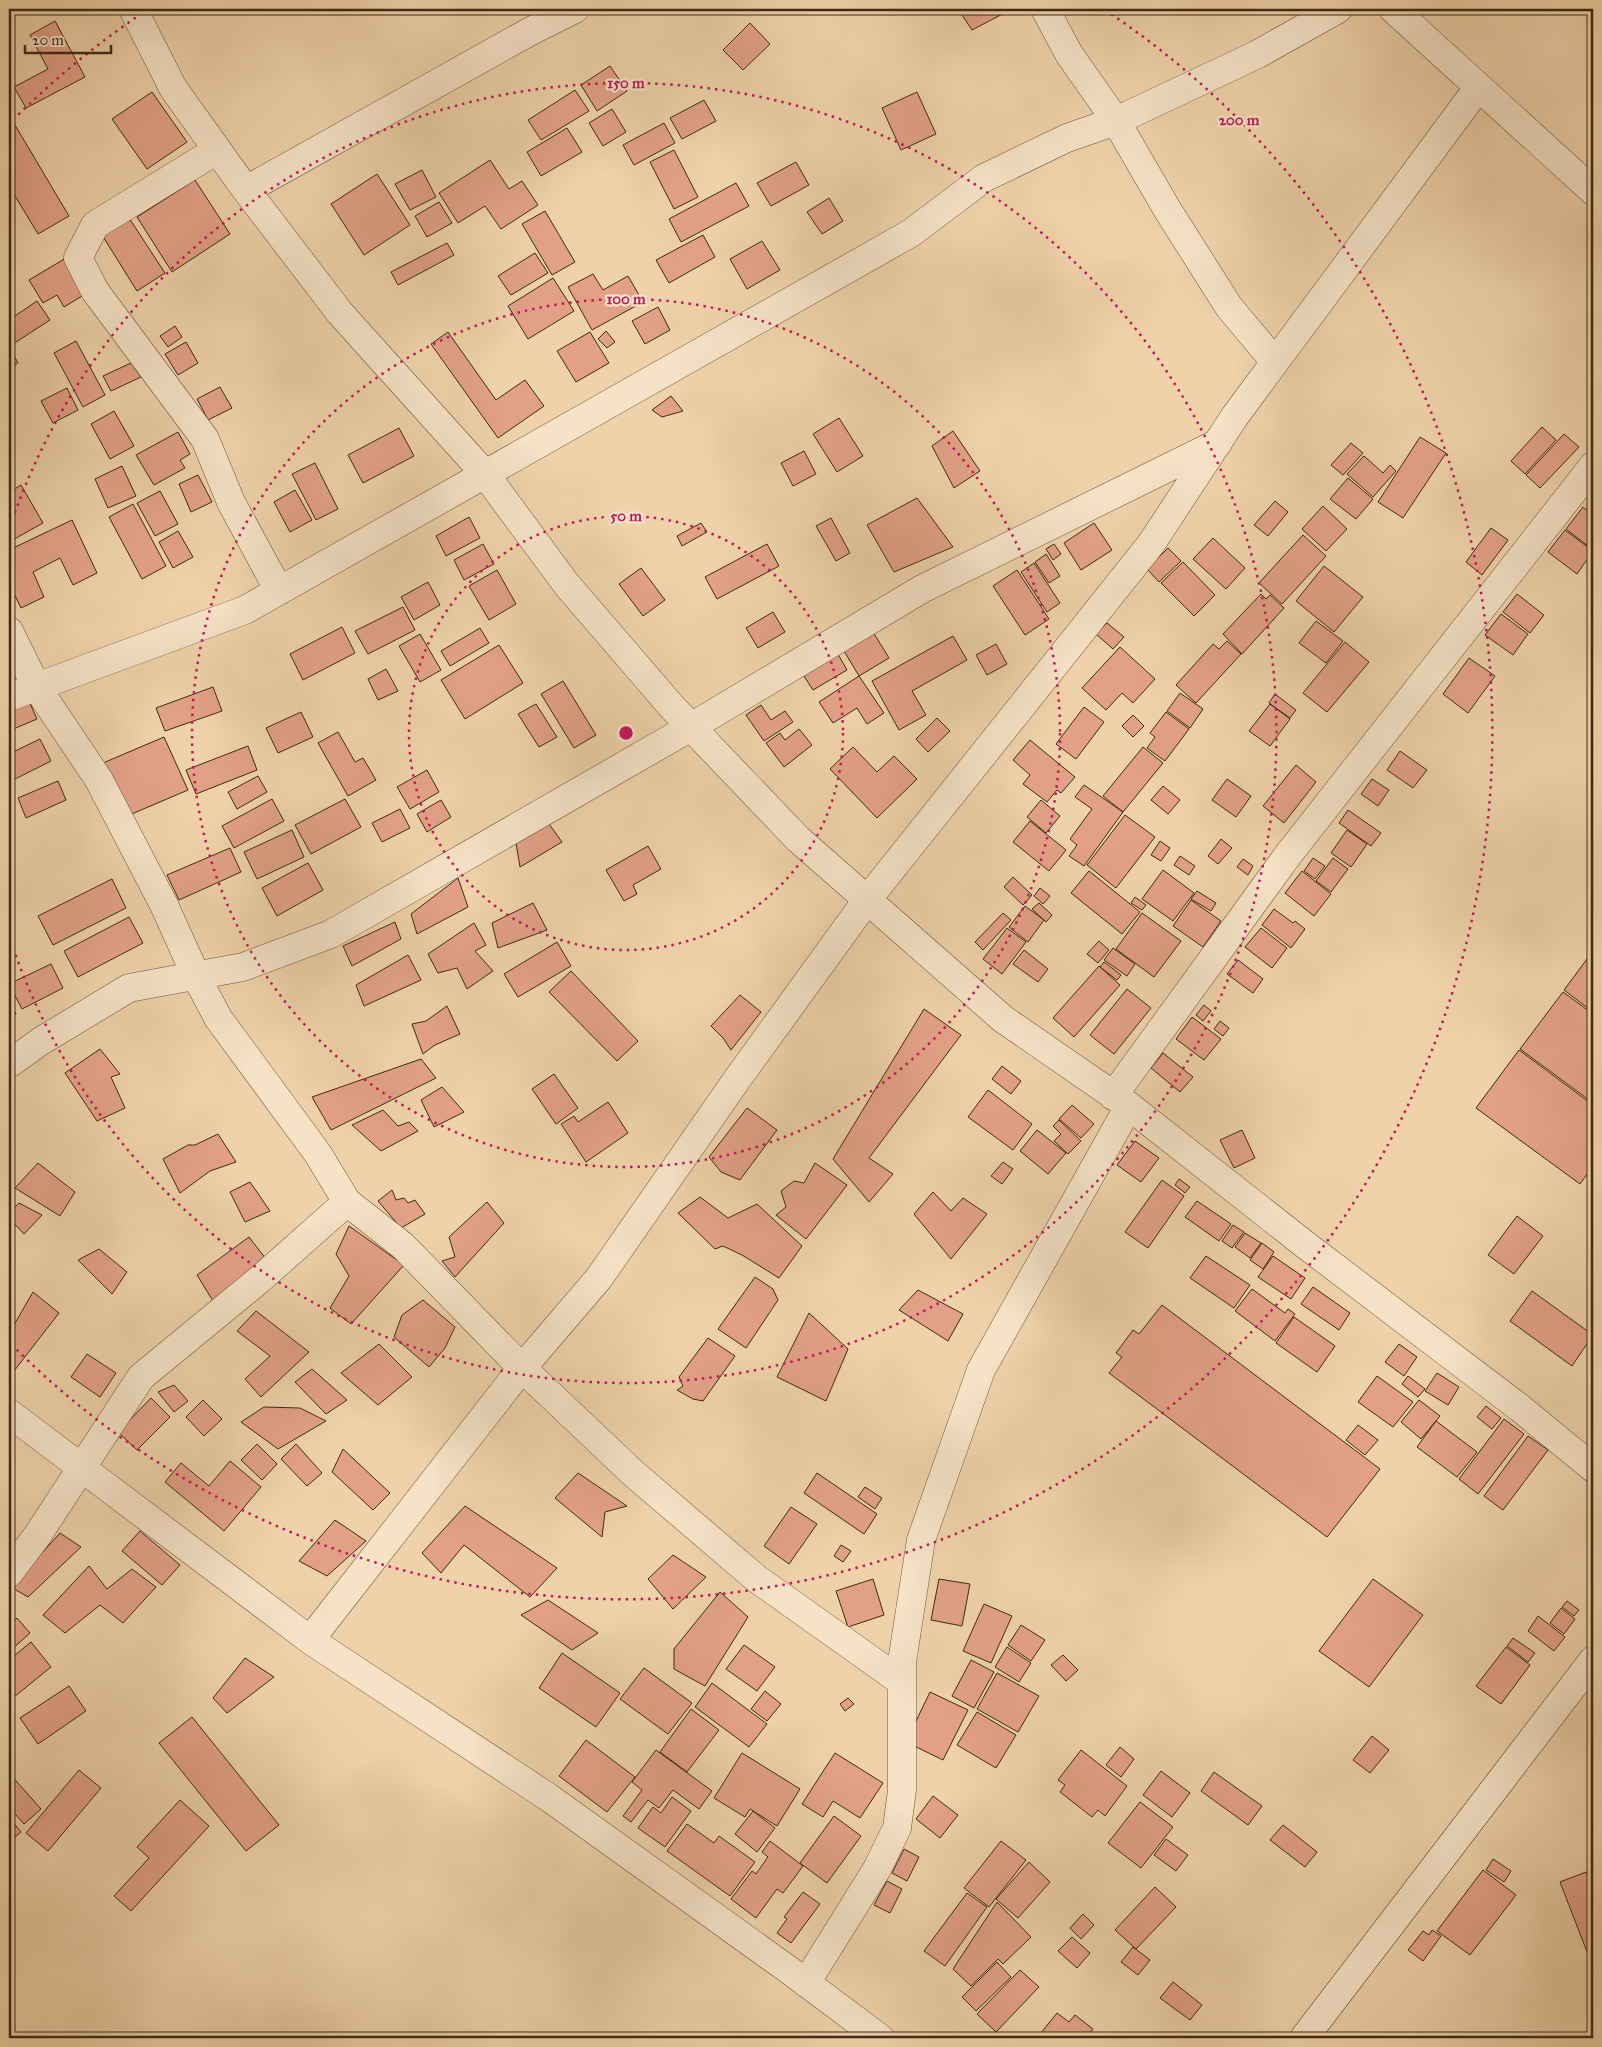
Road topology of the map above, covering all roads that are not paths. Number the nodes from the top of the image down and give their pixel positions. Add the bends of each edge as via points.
1 (133, 9) edge
2 (575, 9) edge
3 (1045, 9) edge
4 (1338, 9) edge
5 (1393, 9) edge
6 (1478, 88) junction
7 (1116, 121) junction
8 (217, 150) junction
9 (246, 190) junction
10 (1593, 191) edge
11 (1275, 362) junction
12 (1218, 443) junction
13 (1593, 466) edge
14 (485, 474) junction
15 (279, 591) junction
16 (9, 631) edge
17 (36, 686) junction
18 (9, 697) edge
19 (691, 727) junction
20 (868, 900) junction
21 (196, 976) junction
22 (9, 1064) edge
23 (1121, 1101) junction
24 (347, 1202) junction
25 (522, 1368) junction
26 (9, 1413) edge
27 (1593, 1468) edge
28 (82, 1469) junction
29 (9, 1573) edge
30 (310, 1640) junction
31 (1593, 1660) edge
32 (902, 1682) junction
33 (806, 1983) junction
34 (880, 2038) edge
35 (1304, 2038) edge

1 - 8 street via 173,88
2 - 9 street
3 - 7 street via 1069,54
4 - 7 street via 1258,54
5 - 6 street
6 - 10 street
6 - 11 street
7 - 11 street via 1229,307
7 - 14 street via 1067,138 984,178 911,232
8 - 9 street
8 - 15 street via 94,225 78,258 94,291 205,439 231,502
9 - 14 street via 340,313
11 - 12 street
12 - 19 street via 922,589
12 - 20 street via 1151,544
13 - 23 street via 1288,855
14 - 15 street
14 - 19 street via 567,585
15 - 17 street via 245,610
16 - 17 street
17 - 18 street
17 - 21 street via 99,780 165,906
19 - 20 street via 798,839
19 - 21 street via 331,934 243,967
20 - 23 street via 1003,1019
20 - 25 street via 738,1078 599,1278
21 - 22 street via 130,988
21 - 24 street via 218,1018 318,1154
23 - 27 street via 1520,1408
23 - 32 street via 981,1370 921,1540 902,1662
24 - 25 street via 402,1246
24 - 28 street via 141,1377
25 - 30 street
25 - 32 street via 634,1474 757,1579
26 - 28 street
28 - 29 street
28 - 30 street
30 - 33 street via 548,1797
31 - 35 street
32 - 33 street via 902,1790 897,1828 877,1869
33 - 34 street

